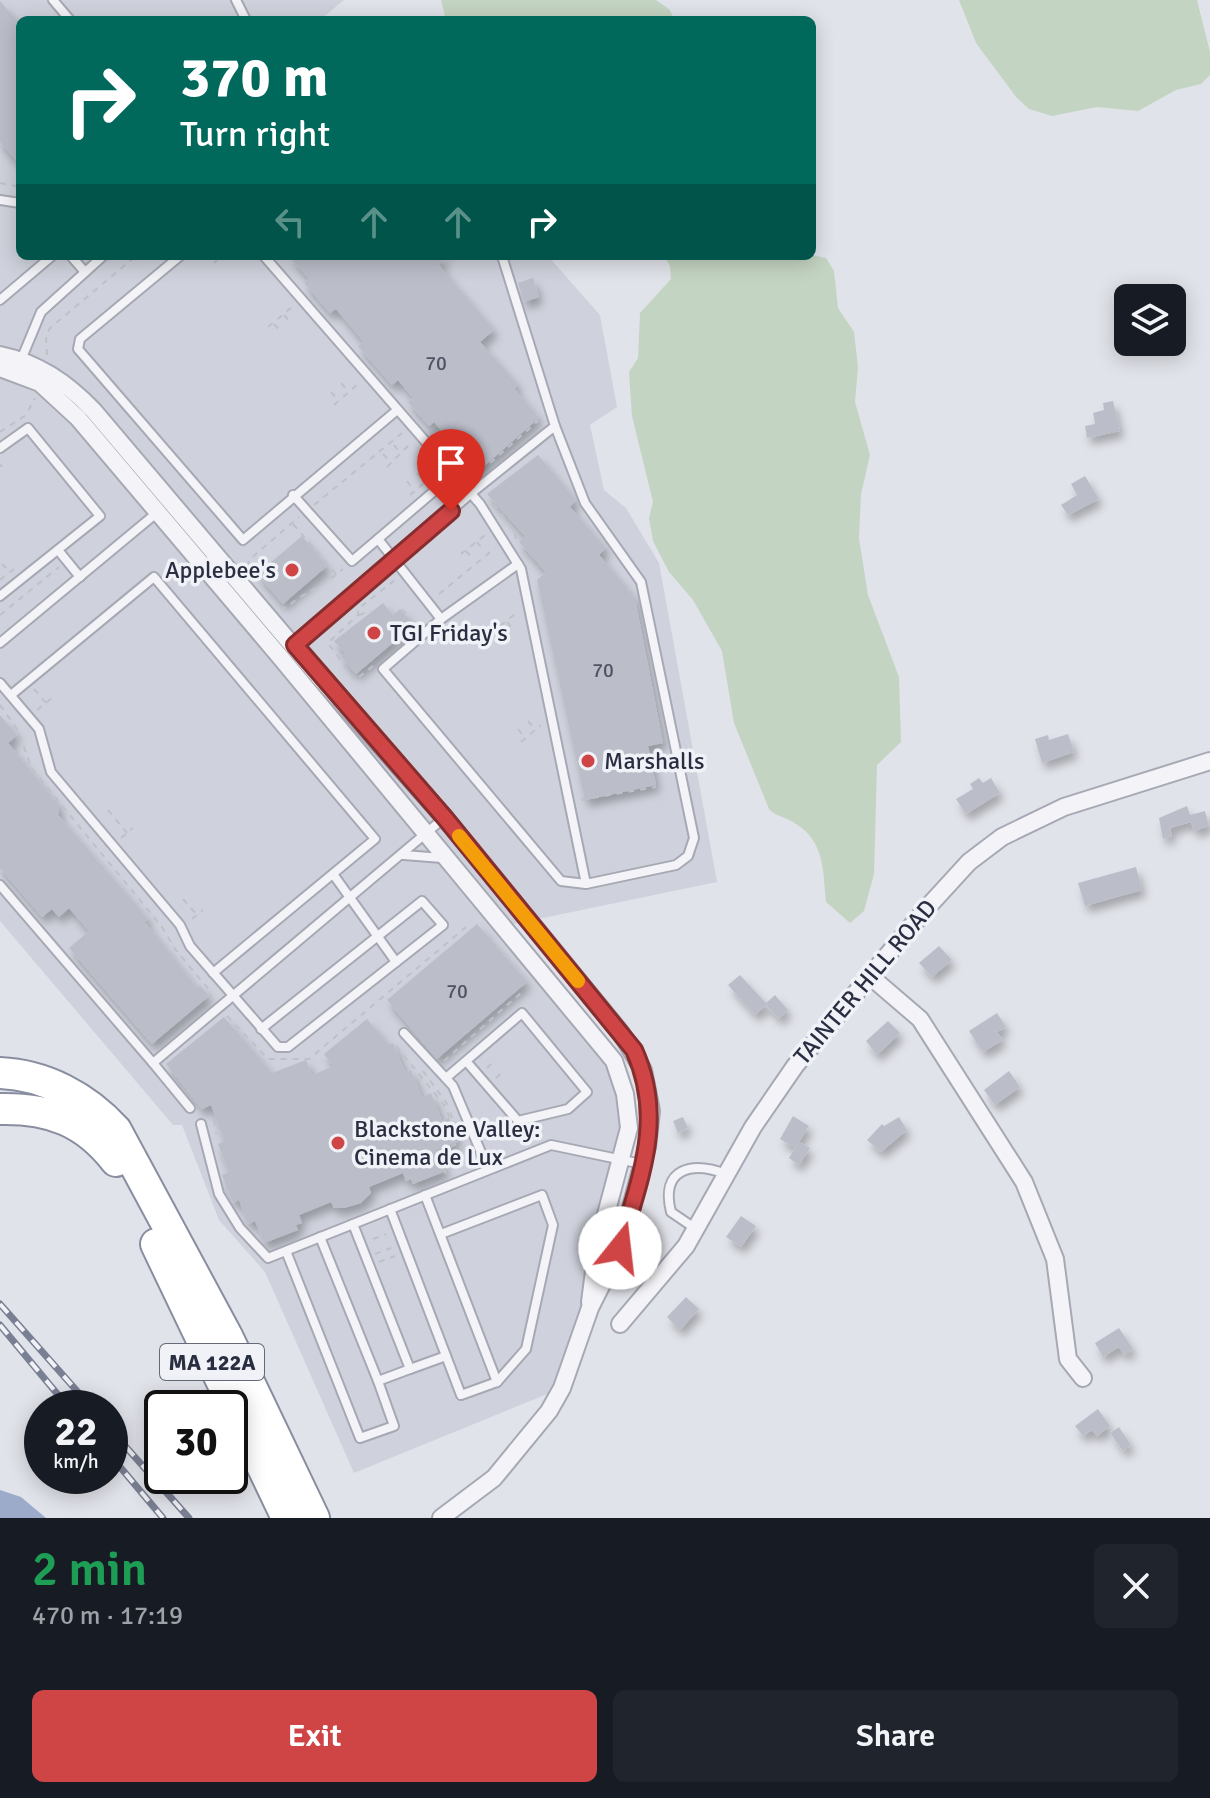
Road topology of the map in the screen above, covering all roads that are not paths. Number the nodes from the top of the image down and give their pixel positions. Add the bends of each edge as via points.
1 (53, 0) edge
2 (67, 16) edge
3 (47, 260) edge
4 (74, 260) edge
5 (98, 260) edge
6 (175, 260) edge
7 (267, 260) edge
8 (503, 260) edge
9 (85, 272) junction
10 (0, 300) edge
11 (0, 355) edge
12 (19, 366) junction
13 (0, 368) edge
14 (396, 411) junction
15 (555, 426) junction
16 (0, 448) edge
17 (453, 475) junction
18 (293, 495) junction
19 (469, 495) junction
20 (172, 500) junction
21 (158, 513) junction
22 (378, 539) junction
23 (58, 550) junction
24 (395, 559) junction
25 (518, 564) junction
26 (80, 577) junction
27 (0, 596) edge
28 (441, 619) junction
29 (0, 643) edge
30 (295, 645) junction
31 (281, 658) junction
32 (0, 683) edge
33 (11, 695) junction
34 (1210, 761) edge
35 (445, 818) junction
36 (426, 833) junction
37 (403, 855) junction
38 (448, 860) junction
39 (333, 874) junction
40 (586, 884) junction
41 (0, 885) edge
42 (350, 896) junction
43 (378, 936) junction
44 (396, 962) junction
45 (213, 973) junction
46 (871, 977) junction
47 (232, 996) junction
48 (261, 1029) junction
49 (404, 1033) dead end
50 (466, 1061) junction
51 (153, 1063) junction
52 (0, 1073) edge
53 (446, 1078) junction
54 (190, 1108) dead end
55 (0, 1109) edge
56 (201, 1124) dead end
57 (623, 1159) junction
58 (643, 1164) junction
59 (488, 1169) junction
60 (727, 1175) junction
61 (425, 1195) junction
62 (390, 1209) junction
63 (353, 1224) junction
64 (696, 1230) junction
65 (441, 1234) junction
66 (320, 1237) junction
67 (286, 1251) junction
68 (590, 1308) junction
69 (620, 1324) dead end
70 (446, 1356) junction
71 (410, 1369) junction
72 (1083, 1378) dead end
73 (378, 1381) junction
74 (497, 1382) junction
75 (287, 1518) edge
76 (314, 1518) edge
77 (441, 1518) edge

1 - 2 lane
3 - 10 lane
4 - 9 lane
5 - 9 lane
6 - 18 lane via 80,339 78,349 243,540
7 - 14 lane
8 - 15 lane
9 - 12 lane via 41,312
11 - 12 street
12 - 13 street
12 - 20 street via 47,372 78,394
12 - 21 street via 64,403
14 - 17 lane
14 - 18 lane
15 - 19 lane
15 - 40 lane via 585,503 641,582 694,838 688,856 676,865
16 - 23 lane via 28,428 100,516
17 - 19 lane
17 - 22 lane
18 - 22 lane via 352,561
19 - 24 lane
19 - 25 lane
20 - 21 lane
20 - 30 street
21 - 26 lane
21 - 31 street
22 - 24 lane
23 - 26 lane
23 - 27 lane
24 - 28 lane
24 - 30 lane
25 - 28 lane
25 - 40 lane
26 - 29 lane
28 - 40 lane via 383,669 561,881
30 - 31 lane
30 - 35 street
31 - 36 street
32 - 33 lane
33 - 39 lane via 154,577 375,839
33 - 45 lane via 39,729 51,772 180,925
34 - 46 street, TAINTER HILL ROAD via 1064,807 990,844 936,897
35 - 36 lane
35 - 58 street via 634,1050 651,1111
36 - 37 lane
36 - 38 street
37 - 38 lane
37 - 42 lane
38 - 57 street via 614,1061 629,1114
39 - 42 lane
39 - 45 lane
41 - 51 lane
42 - 43 lane
42 - 47 lane
43 - 44 lane
43 - 44 lane via 422,901 443,925
43 - 48 lane
44 - 48 lane via 288,1047 278,1047
45 - 47 lane
46 - 60 street, TAINTER HILL ROAD via 795,1066
46 - 72 street via 920,1019 1024,1182 1055,1259 1068,1359
47 - 48 lane
47 - 51 lane
49 - 53 lane
50 - 50 lane via 522,1013 587,1092 568,1109 518,1121
50 - 53 lane
51 - 54 lane
52 - 76 highway via 42,1080 99,1112 116,1130 227,1336
53 - 59 lane
55 - 75 highway, MA 122A via 48,1111 66,1118 102,1142 116,1161
56 - 67 lane via 219,1194 234,1219 268,1258
57 - 58 lane
57 - 59 lane via 551,1145
57 - 68 street via 597,1248
58 - 68 street via 620,1248
59 - 61 lane
60 - 64 street, TAINTER HILL ROAD
60 - 64 lane via 706,1166 692,1167 670,1184 671,1212
61 - 62 lane
61 - 65 lane
62 - 63 lane
62 - 70 lane
63 - 66 lane
63 - 71 lane
64 - 69 street, TAINTER HILL ROAD
65 - 74 lane
65 - 74 lane via 542,1195 553,1225 526,1349
66 - 67 lane
66 - 73 lane
67 - 73 lane via 360,1438 394,1426
68 - 77 street via 562,1388 532,1436 494,1478
70 - 71 lane
70 - 74 lane via 461,1395
71 - 73 lane

